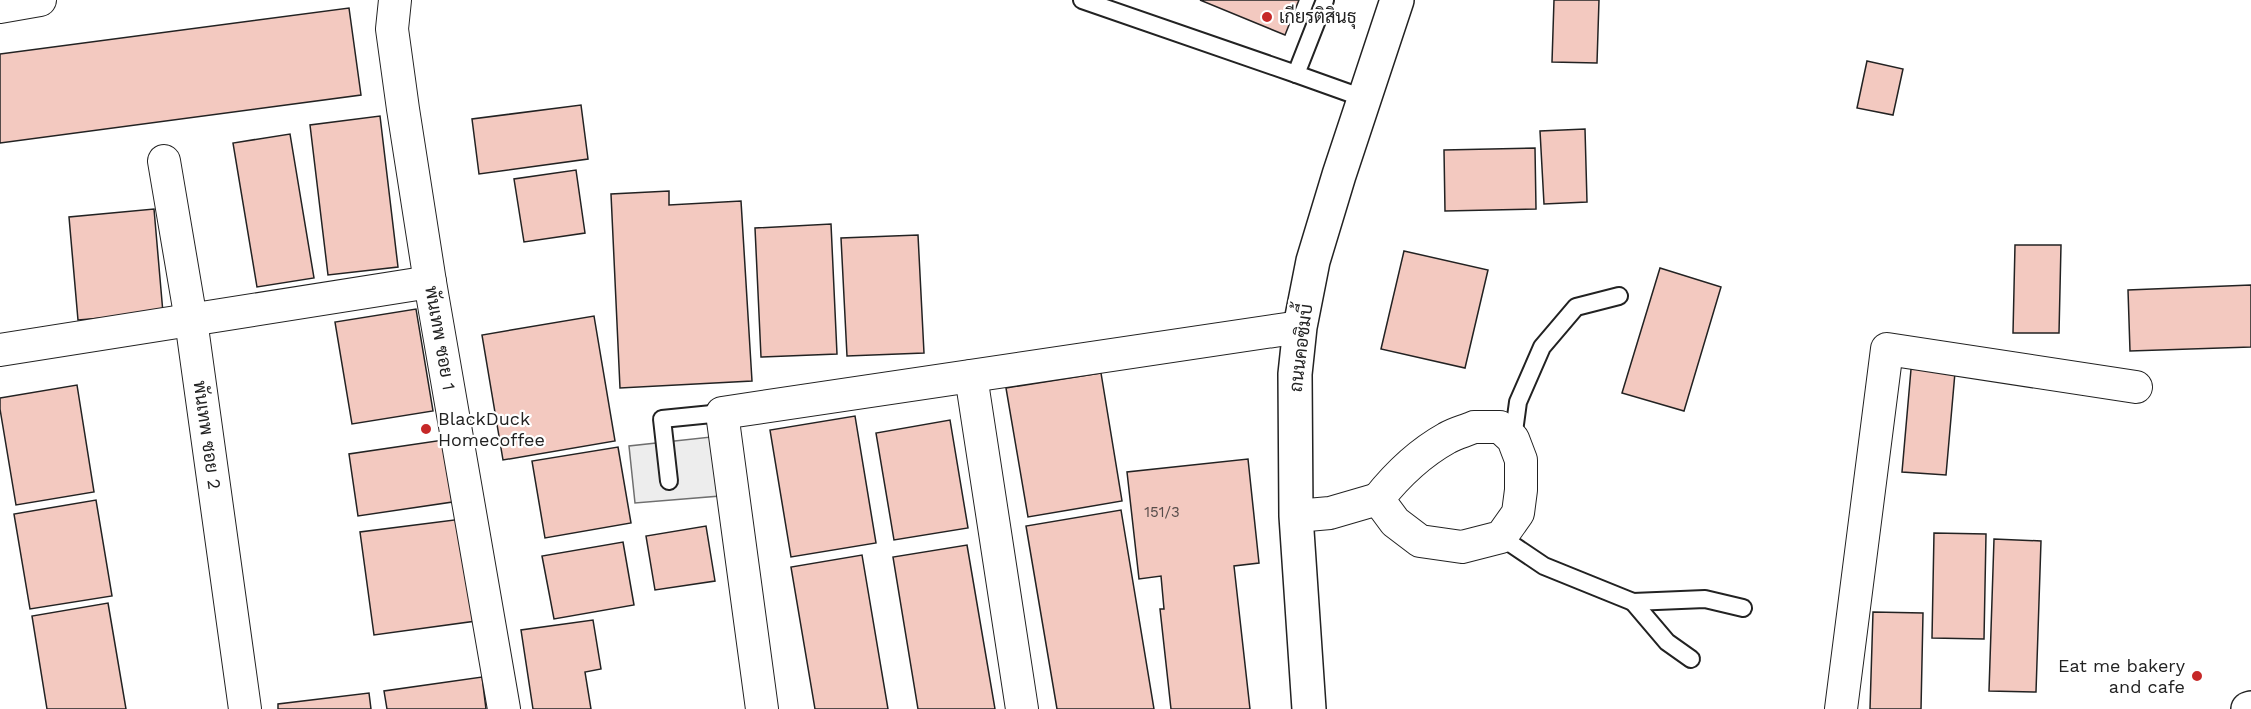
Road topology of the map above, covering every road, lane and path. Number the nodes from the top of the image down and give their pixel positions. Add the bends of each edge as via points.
1 (40, 0) edge
2 (394, 0) edge
3 (1082, 0) edge
4 (1325, 0) edge
5 (1397, 0) edge
6 (0, 7) edge
7 (1296, 74) junction
8 (1366, 99) junction
9 (164, 161) dead end
10 (430, 282) junction
11 (1619, 296) dead end
12 (191, 320) junction
13 (1300, 327) junction
14 (0, 350) edge
15 (971, 376) junction
16 (2136, 387) dead end
17 (722, 413) junction
18 (1513, 439) junction
19 (669, 481) dead end
20 (1378, 499) junction
21 (1296, 516) junction
22 (1501, 537) junction
23 (1633, 602) junction
24 (1743, 608) dead end
25 (1691, 659) dead end
26 (245, 709) edge
27 (504, 709) edge
28 (762, 709) edge
29 (1022, 709) edge
30 (1309, 709) edge
31 (1841, 709) edge

1 - 6 street
2 - 10 street, พันเทพ ซอย 1 via 392,29
3 - 7 lane
4 - 7 lane
5 - 8 street, ถนนคอซิมบี้
7 - 8 lane
8 - 13 street, ถนนคอซิมบี้ via 1313,261
9 - 12 street, พันเทพ ซอย 2
10 - 12 street
10 - 27 street, พันเทพ ซอย 1
11 - 18 lane via 1576,307 1542,347 1518,402
12 - 14 street
12 - 26 street, พันเทพ ซอย 2
13 - 15 street
13 - 21 street, ถนนคอซิมบี้ via 1295,384
15 - 17 street
15 - 29 street
16 - 31 street via 1887,349
17 - 19 lane via 662,418
17 - 28 street
18 - 20 street via 1500,427 1474,427 1447,438 1397,476
18 - 22 street via 1521,460 1521,490 1518,513
20 - 21 street via 1330,513
20 - 22 street via 1395,522 1420,541 1462,548
21 - 30 street, ถนนคอซิมบี้
22 - 23 lane via 1544,566
23 - 24 lane via 1705,599
23 - 25 lane via 1667,642

